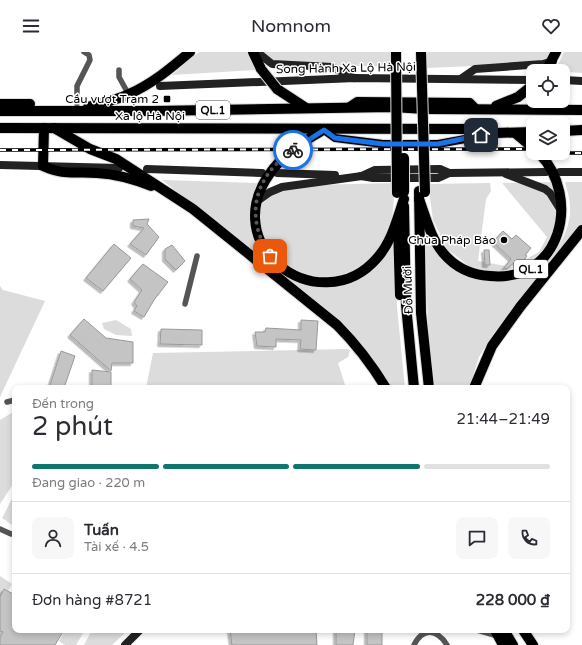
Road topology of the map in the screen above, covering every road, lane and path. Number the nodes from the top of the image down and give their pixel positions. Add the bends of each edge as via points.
1 (190, 52) edge
2 (253, 52) edge
3 (257, 52) edge
4 (396, 52) edge
5 (401, 52) edge
6 (415, 52) edge
7 (421, 52) edge
8 (87, 53) edge
9 (554, 56) edge
10 (119, 70) dead end
11 (355, 78) junction
12 (462, 78) junction
13 (570, 80) edge
14 (582, 81) edge
15 (526, 83) edge
16 (160, 86) dead end
17 (526, 88) edge
18 (129, 95) junction
19 (98, 104) junction
20 (77, 107) junction
21 (2, 108) edge
22 (306, 108) junction
23 (491, 108) junction
24 (582, 110) edge
25 (152, 111) junction
26 (0, 128) edge
27 (49, 128) junction
28 (324, 130) junction
29 (582, 130) edge
30 (570, 131) edge
31 (526, 132) edge
32 (496, 133) junction
33 (515, 133) junction
34 (526, 142) edge
35 (545, 160) edge
36 (0, 165) edge
37 (43, 166) junction
38 (119, 168) dead end
39 (147, 169) dead end
40 (546, 172) dead end
41 (560, 172) dead end
42 (582, 172) edge
43 (262, 173) dead end
44 (277, 173) dead end
45 (502, 173) junction
46 (362, 176) junction
47 (169, 193) junction
48 (421, 194) junction
49 (402, 195) junction
50 (256, 203) junction
51 (203, 217) junction
52 (398, 218) junction
53 (565, 218) junction
54 (582, 230) edge
55 (582, 237) edge
56 (197, 256) dead end
57 (184, 304) dead end
58 (379, 385) edge
59 (384, 385) edge
60 (410, 385) edge
61 (414, 385) edge
62 (429, 385) edge
63 (475, 385) edge
64 (481, 385) edge
65 (12, 401) edge
66 (7, 402) dead end
67 (0, 530) edge
68 (11, 534) dead end
69 (137, 633) edge
70 (426, 633) edge
71 (436, 633) edge
72 (499, 633) edge
73 (500, 633) edge
74 (518, 633) edge
75 (525, 633) edge
76 (125, 645) edge
77 (414, 645) edge
78 (447, 645) edge
79 (504, 645) edge
80 (513, 645) edge
81 (526, 645) edge
82 (533, 645) edge

1 - 18 highway via 167,71
2 - 22 highway, bridge via 261,70 277,89
3 - 11 main road via 272,64 332,67
4 - 49 highway, bridge
5 - 49 highway, bridge
6 - 48 highway, QL.1
7 - 48 highway, QL.1, bridge
8 - 20 street via 90,60 77,86
9 - 12 main road via 543,64 475,69
10 - 18 street via 119,77
11 - 12 main road, Song Hành Xa Lộ Hà Nội
11 - 16 main road, Song Hành Xa Lộ Hà Nội
12 - 15 main road, Song Hành Xa Lộ Hà Nội
13 - 14 main road
17 - 23 highway, QL.1 via 505,103
18 - 19 highway
19 - 20 highway
19 - 25 highway, Xa lộ Hà Nội / QL.1 via 140,104
20 - 21 highway, Xa lộ Hà Nội / QL.1
20 - 25 highway, Xa lộ Hà Nội / QL.1
22 - 23 highway, Xa lộ Hà Nội / QL.1
22 - 25 highway, Xa lộ Hà Nội / QL.1
23 - 24 highway, Xa lộ Hà Nội
26 - 27 highway, Xa lộ Hà Nội
27 - 28 highway, Xa lộ Hà Nội
27 - 37 highway
27 - 47 highway via 116,159
28 - 32 highway, Xa lộ Hà Nội via 474,129
28 - 32 main road, Xa lộ Hà Nội via 335,138 392,144 438,144
28 - 50 highway via 281,159 264,182
29 - 30 highway
31 - 33 highway, Xa lộ Hà Nội
32 - 33 highway, Xa lộ Hà Nội
33 - 34 highway
35 - 53 highway, QL.1 via 555,173 563,190 566,201
36 - 37 main road
37 - 38 main road
37 - 47 highway via 58,173 98,173 131,178
39 - 43 main road
40 - 45 main road
41 - 42 main road
44 - 46 main road
45 - 46 main road via 449,173 440,169 375,170
45 - 53 main road via 550,193
46 - 50 main road via 282,186
47 - 51 highway
48 - 53 highway, QL.1 via 426,217 438,246 450,260 473,273 493,276 520,274 537,266 556,244
48 - 62 highway, Đỗ Mười / QL.1 via 421,312
49 - 52 highway, Đỗ Mười
49 - 61 highway, Đỗ Mười via 406,305
50 - 52 highway via 255,224 261,243 270,256 298,277 320,282 352,276 373,263 388,242
51 - 58 highway via 208,228 315,312 352,345
51 - 59 highway via 337,325 354,343
52 - 60 highway, Đỗ Mười via 400,297
54 - 63 highway via 492,346
55 - 64 highway via 496,349
56 - 57 street
65 - 66 street
67 - 68 street
69 - 76 main road
70 - 77 street via 416,640
71 - 78 street via 441,635
72 - 79 highway
73 - 80 highway
74 - 81 highway
75 - 82 highway

